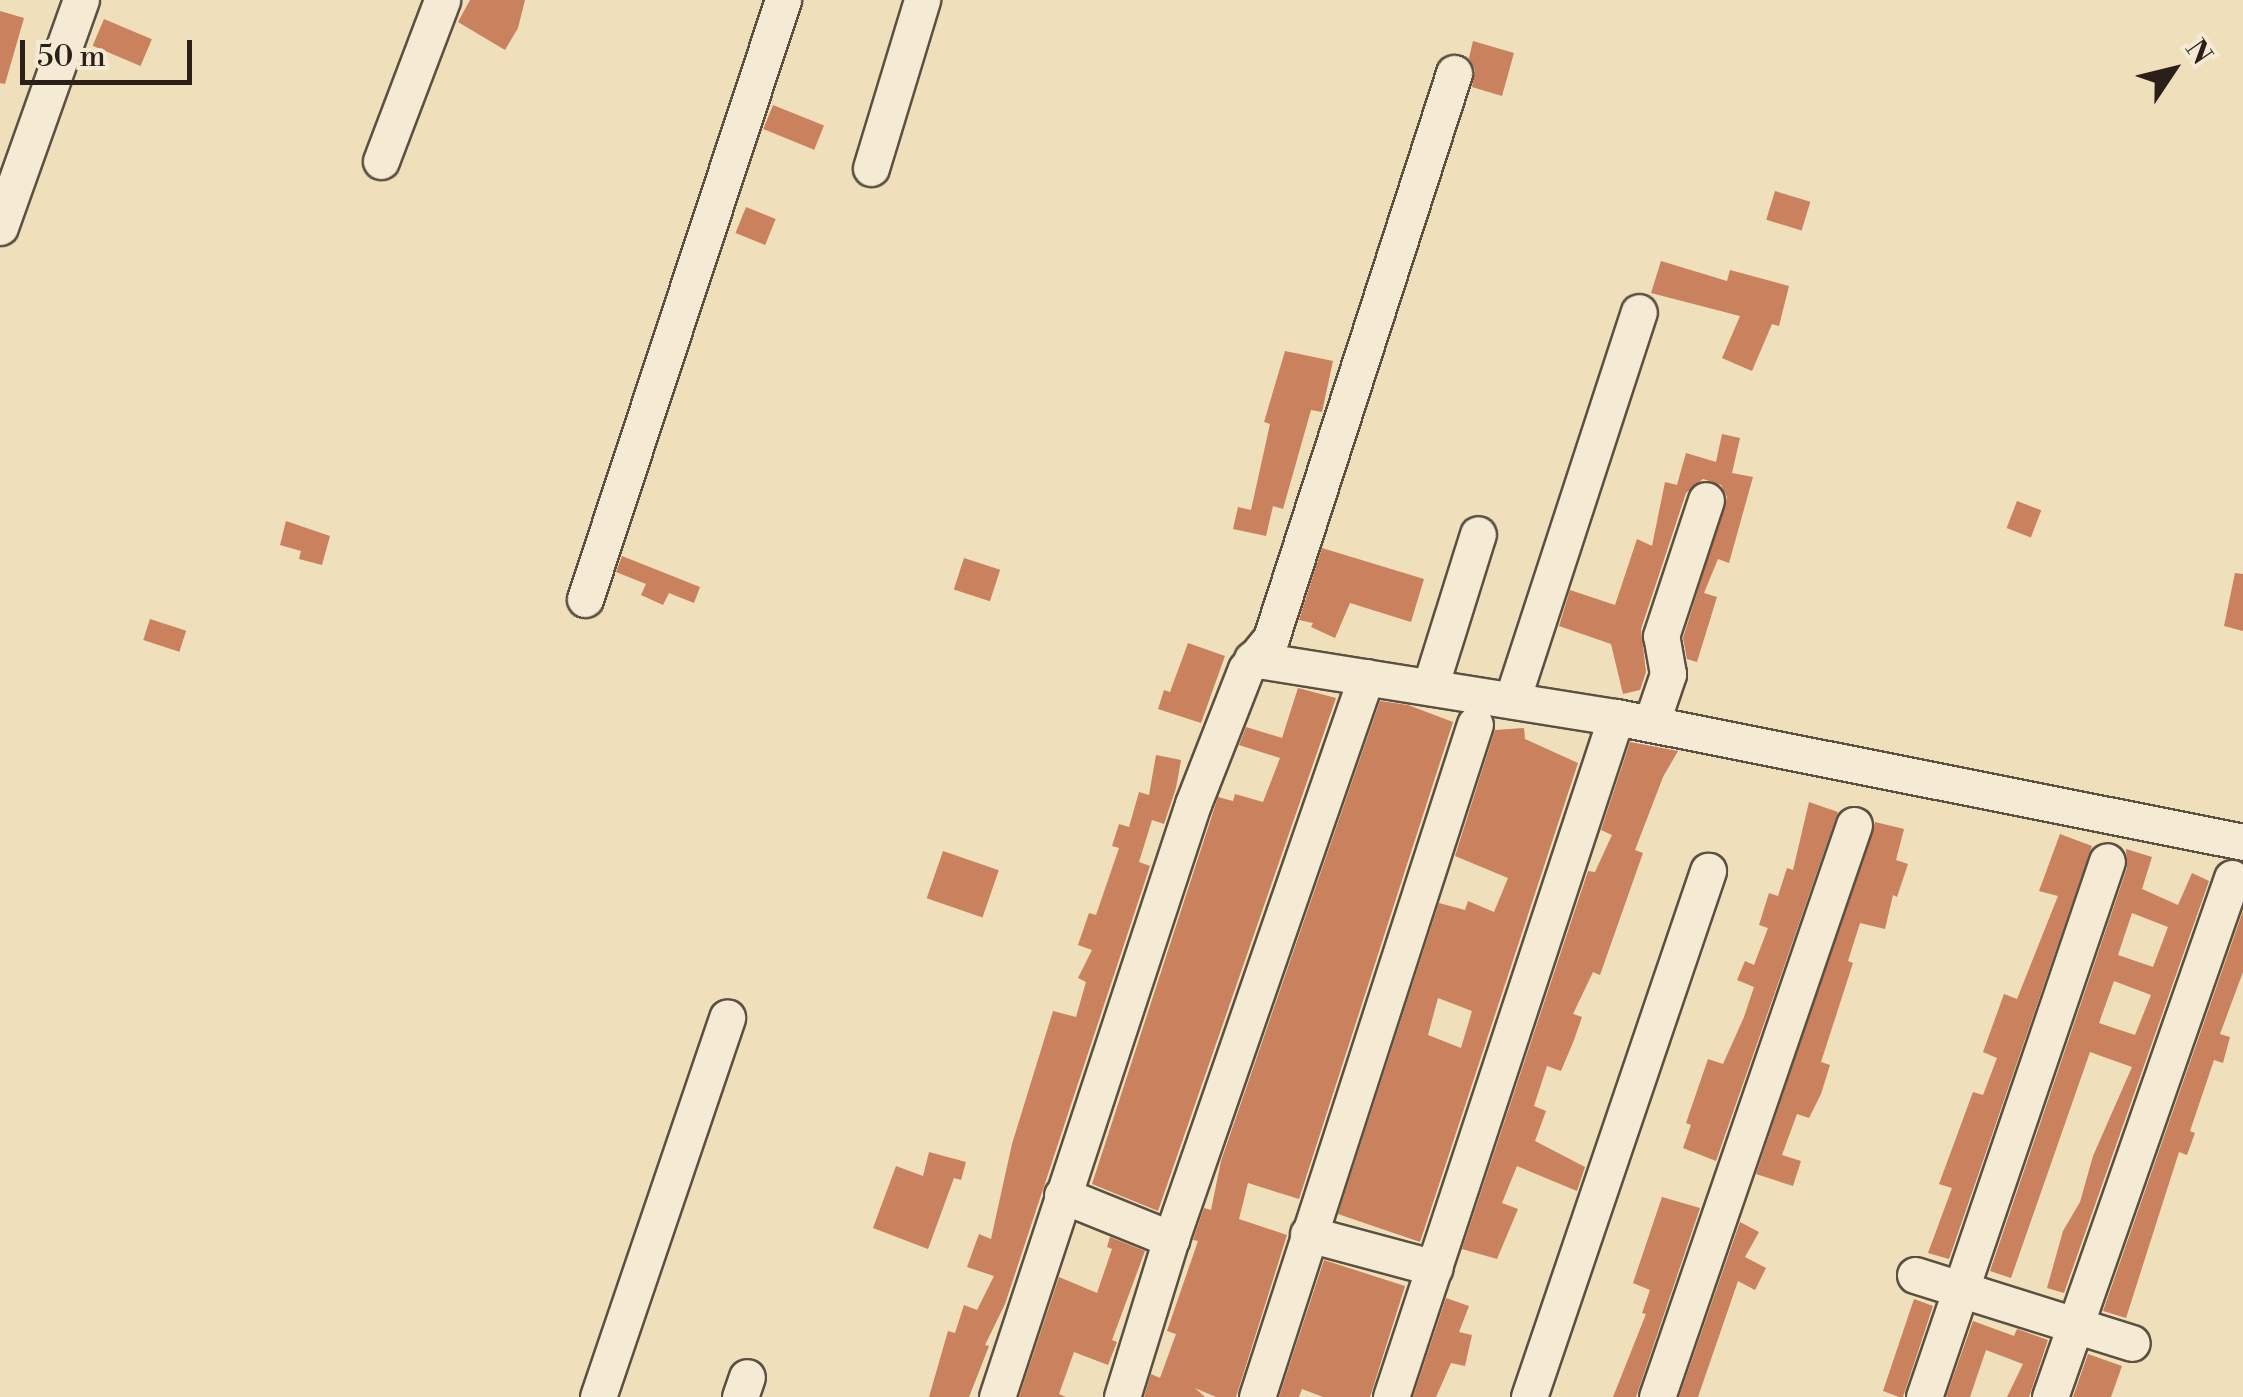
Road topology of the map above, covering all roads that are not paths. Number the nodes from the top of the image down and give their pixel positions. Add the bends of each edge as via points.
1 (81, 0) edge
2 (442, 0) edge
3 (782, 0) edge
4 (922, 0) edge
5 (1454, 73) dead end
6 (382, 161) dead end
7 (871, 168) dead end
8 (0, 227) edge
9 (1639, 312) dead end
10 (1706, 500) dead end
11 (1478, 534) dead end
12 (586, 599) dead end
13 (1252, 659) junction
14 (1366, 677) junction
15 (1430, 688) junction
16 (1512, 700) junction
17 (1616, 717) junction
18 (1474, 724) dead end
19 (1652, 724) junction
20 (1854, 825) dead end
21 (2243, 842) edge
22 (2107, 861) dead end
23 (1708, 871) dead end
24 (2232, 878) dead end
25 (727, 1017) dead end
26 (1062, 1195) junction
27 (1308, 1234) junction
28 (1171, 1239) junction
29 (1435, 1268) junction
30 (1915, 1276) dead end
31 (1960, 1290) junction
32 (2074, 1325) junction
33 (2132, 1343) dead end
34 (598, 1397) edge
35 (997, 1397) edge
36 (1122, 1397) edge
37 (1257, 1397) edge
38 (1390, 1397) edge
39 (1529, 1397) edge
40 (1658, 1397) edge
41 (1924, 1397) edge
42 (2050, 1397) edge

1 - 8 street
2 - 6 street
3 - 12 street
4 - 7 street
5 - 13 street via 1271,638
9 - 16 street
10 - 19 street via 1661,636 1668,674
11 - 15 street
13 - 14 street
13 - 26 street via 1193,804
14 - 15 street
14 - 28 street
15 - 16 street
16 - 17 street
17 - 19 street
17 - 29 street
18 - 27 street
19 - 21 street
20 - 40 street
22 - 31 street
23 - 39 street
24 - 32 street
25 - 34 street
26 - 28 street
26 - 35 street
27 - 29 street
27 - 37 street
28 - 36 street
29 - 38 street
30 - 31 street
31 - 32 street
31 - 41 street
32 - 33 street
32 - 42 street

